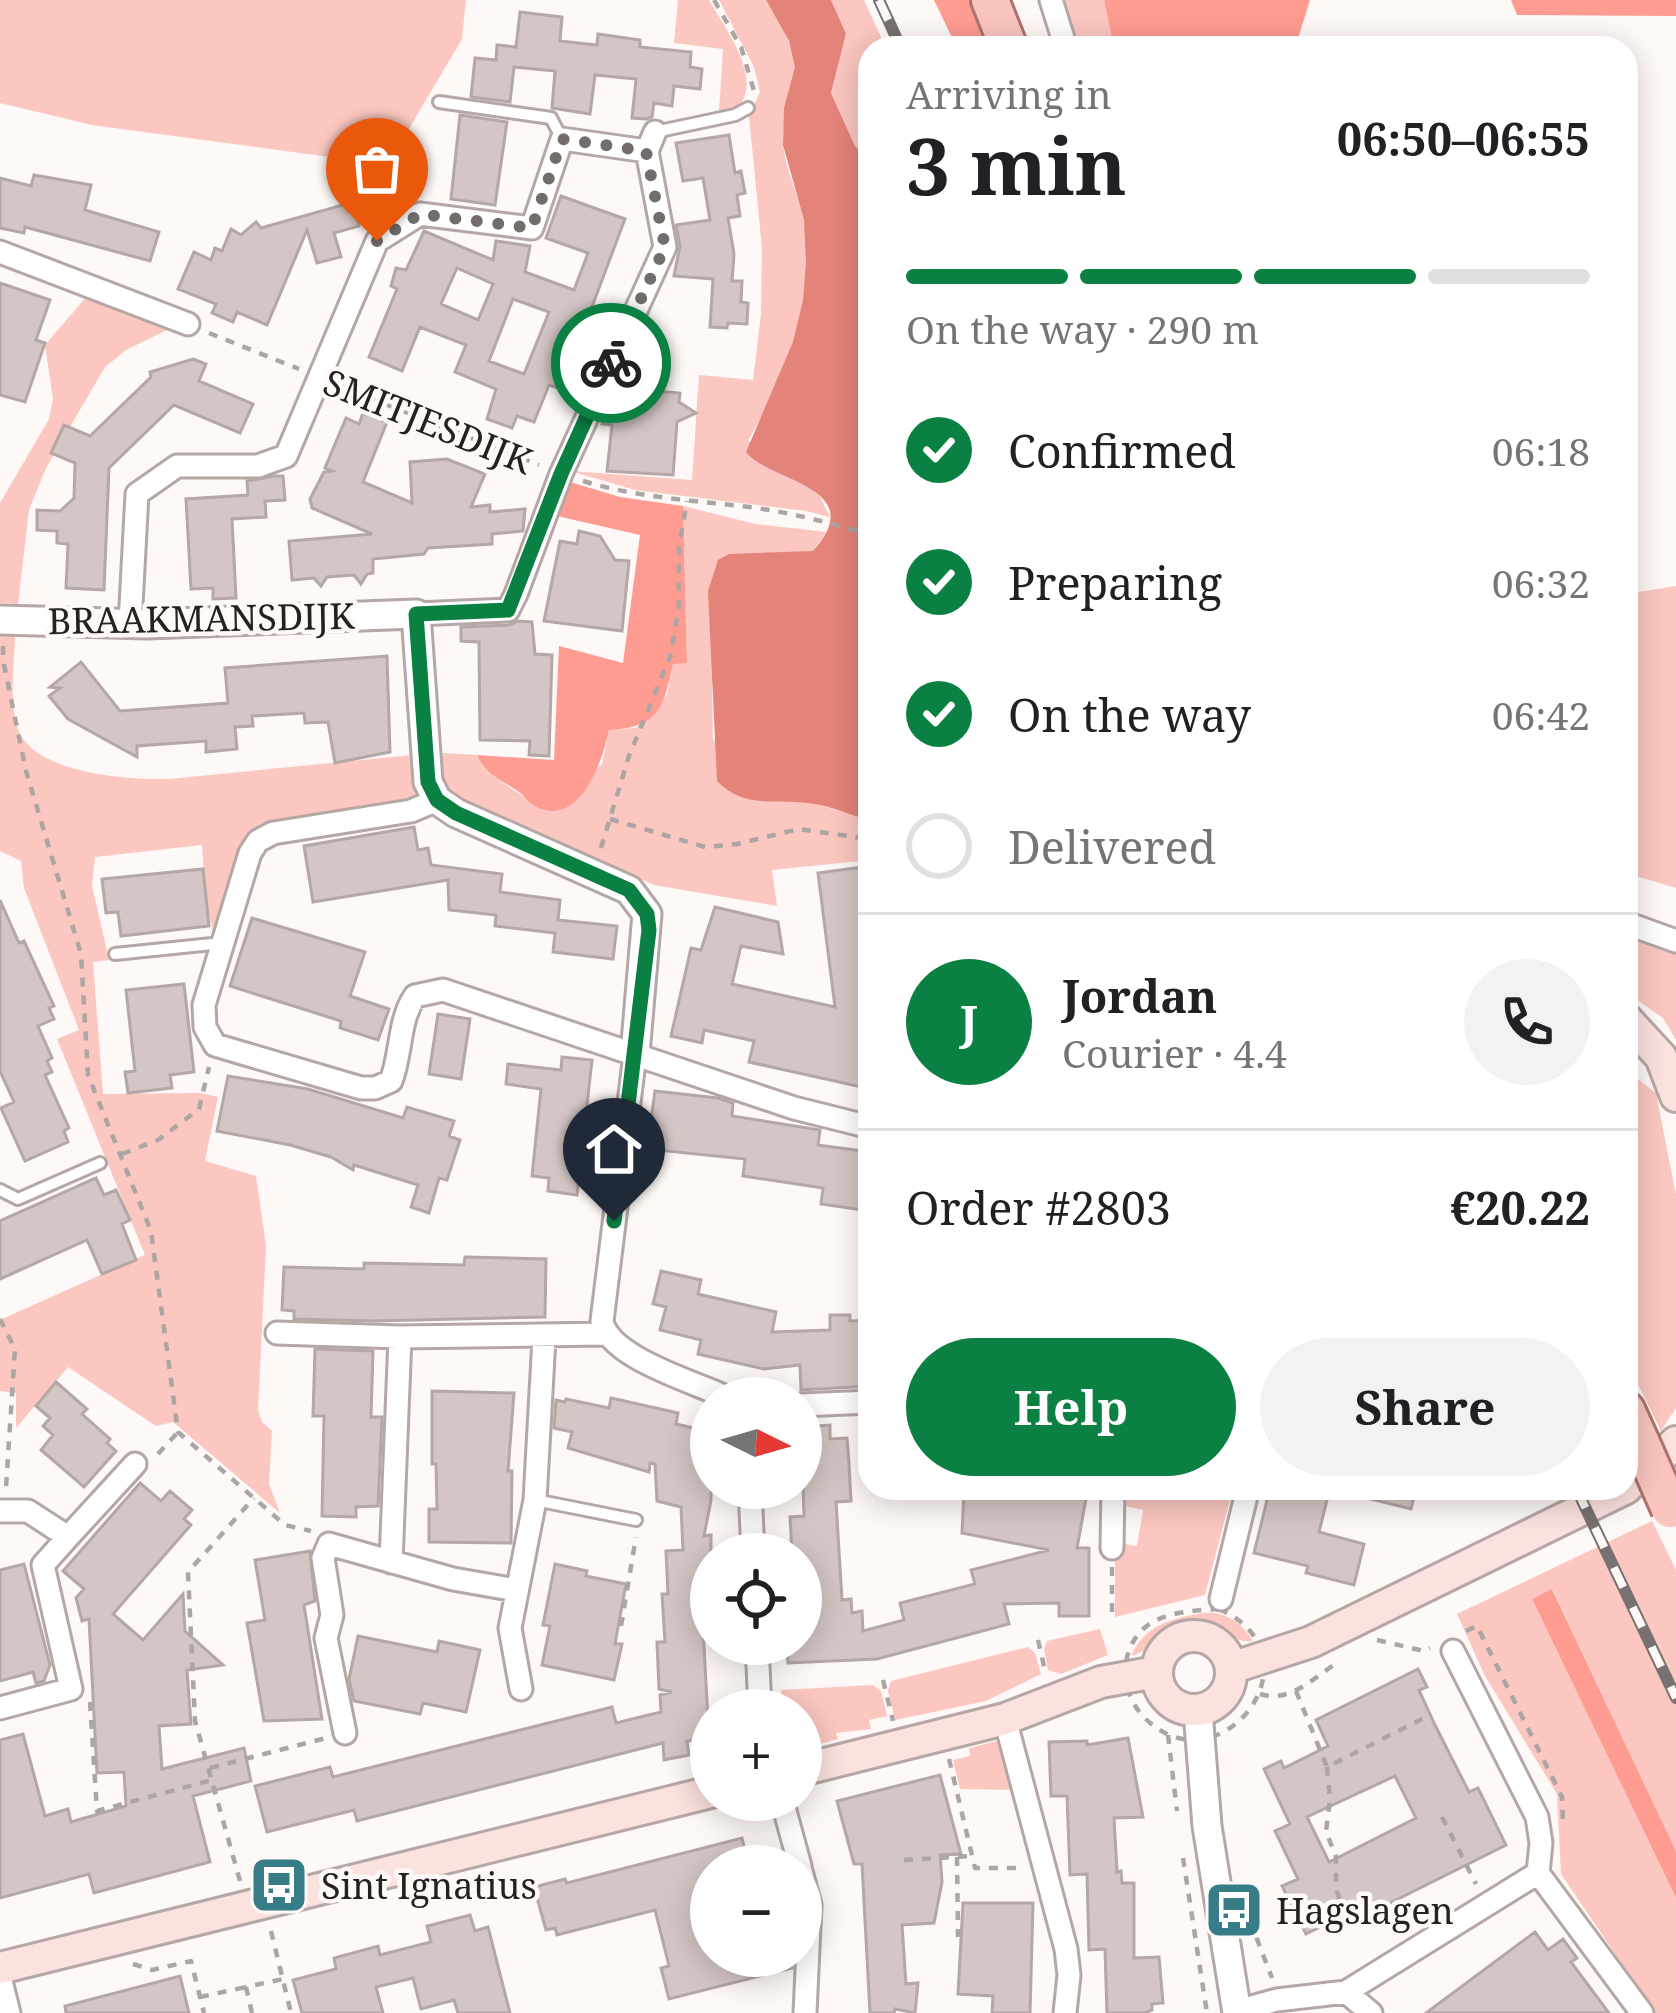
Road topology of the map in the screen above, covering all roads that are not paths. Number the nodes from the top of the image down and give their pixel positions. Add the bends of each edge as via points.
1 (990, 0) edge
2 (1051, 0) edge
3 (1004, 36) edge
4 (1062, 36) edge
5 (439, 102) dead end
6 (748, 108) road end
7 (562, 139) junction
8 (651, 141) junction
9 (0, 252) edge
10 (188, 324) road end
11 (416, 614) junction
12 (2, 620) edge
13 (130, 624) junction
14 (437, 800) junction
15 (1638, 927) edge
16 (1676, 941) edge
17 (222, 943) junction
18 (115, 954) dead end
19 (1638, 1032) edge
20 (635, 1054) junction
21 (1676, 1096) edge
22 (858, 1124) edge
23 (100, 1163) dead end
24 (0, 1190) edge
25 (277, 1333) dead end
26 (605, 1334) junction
27 (400, 1337) junction
28 (544, 1338) junction
29 (690, 1381) edge
30 (858, 1403) edge
31 (822, 1404) edge
32 (1648, 1431) edge
33 (135, 1464) road end
34 (1638, 1479) edge
35 (535, 1500) junction
36 (1113, 1500) edge
37 (1245, 1500) edge
38 (1601, 1500) edge
39 (2, 1511) edge
40 (1673, 1514) edge
41 (636, 1520) road end
42 (68, 1537) junction
43 (1112, 1548) road end
44 (391, 1562) junction
45 (516, 1591) junction
46 (1220, 1604) road end
47 (1453, 1651) road end
48 (1231, 1668) junction
49 (1156, 1672) junction
50 (521, 1689) dead end
51 (0, 1708) edge
52 (1198, 1711) junction
53 (1005, 1720) junction
54 (345, 1733) road end
55 (822, 1766) edge
56 (690, 1797) edge
57 (1538, 1874) junction
58 (0, 1968) edge
59 (0, 1977) edge
60 (807, 1977) edge
61 (1346, 1992) junction
62 (1237, 2012) edge
63 (9, 2013) edge
64 (806, 2013) edge
65 (1065, 2013) edge
66 (1371, 2013) edge
67 (1642, 2013) edge

1 - 3 main road
2 - 4 street
5 - 7 lane via 551,118
6 - 8 lane
7 - 8 street
7 - 13 street via 532,228 420,214 377,241 286,457 258,466 177,466 137,494
8 - 11 street via 665,247 508,610
9 - 10 street
11 - 13 street, BRAAKMANSDIJK
11 - 14 street via 428,782
12 - 13 street, BRAAKMANSDIJK
14 - 17 street via 258,841
14 - 20 street via 629,890 649,930
15 - 16 street
17 - 18 lane
17 - 20 street via 204,1005 214,1045 361,1088 391,1081 406,1009 430,989
19 - 21 main road via 1661,1057
20 - 22 street
20 - 26 street
23 - 24 lane via 18,1198
25 - 27 street
26 - 28 street
26 - 29 street
27 - 28 street
27 - 44 street
28 - 35 street
30 - 31 street
32 - 34 main road via 1653,1468
32 - 40 main road, bridge
33 - 42 street
35 - 41 lane
35 - 45 street
36 - 43 street
37 - 46 street
38 - 48 main road via 1311,1642
39 - 42 street via 28,1511
42 - 51 street via 43,1565 71,1689
44 - 45 street
44 - 54 street via 328,1544 323,1558 332,1615 326,1638
45 - 50 street via 510,1628
47 - 57 street via 1537,1816
48 - 49 main road via 1218,1644 1195,1635 1172,1643
48 - 52 main road via 1223,1696
49 - 52 main road via 1165,1697
49 - 53 main road
52 - 62 street
53 - 55 main road
53 - 65 street via 1066,1949
56 - 58 main road
57 - 61 street
57 - 67 street
59 - 63 street
60 - 64 street
61 - 62 street
61 - 66 street

